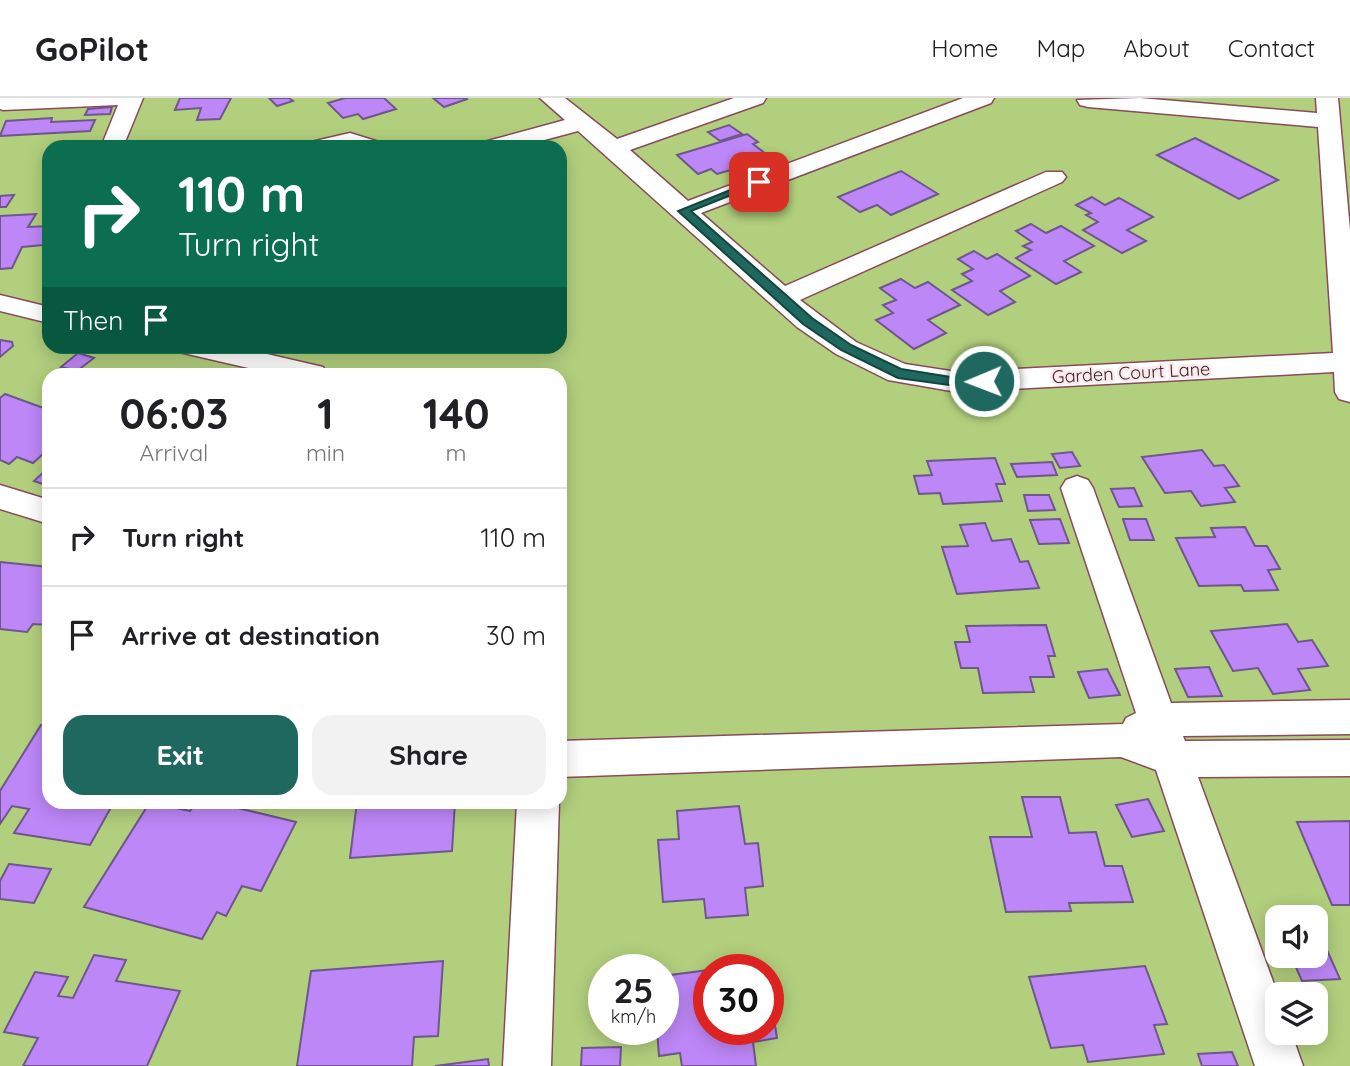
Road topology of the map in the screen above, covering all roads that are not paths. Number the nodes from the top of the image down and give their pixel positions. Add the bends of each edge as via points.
1 (131, 98) edge
2 (551, 98) edge
3 (755, 98) edge
4 (984, 98) edge
5 (1088, 100) dead end
6 (3, 103) dead end
7 (1328, 109) edge
8 (581, 122) junction
9 (115, 140) edge
10 (517, 140) edge
11 (614, 148) junction
12 (1054, 177) dead end
13 (684, 211) junction
14 (781, 298) junction
15 (0, 303) edge
16 (42, 309) edge
17 (224, 354) edge
18 (1347, 362) junction
19 (286, 368) edge
20 (1350, 392) edge
21 (1077, 488) dead end
22 (0, 497) edge
23 (42, 510) edge
24 (1350, 717) edge
25 (1160, 720) junction
26 (1121, 740) junction
27 (1350, 758) edge
28 (567, 759) edge
29 (1173, 759) junction
30 (538, 809) edge
31 (527, 1066) edge
32 (1279, 1066) edge

1 - 6 street
1 - 9 street
2 - 8 street, Garden Court Lane
3 - 11 street
4 - 13 street
5 - 7 street
7 - 18 street
8 - 10 street
8 - 11 street, Garden Court Lane
11 - 13 street, Garden Court Lane
12 - 14 street
13 - 14 street, Garden Court Lane
14 - 18 street, Garden Court Lane via 846,348 898,373 957,382
15 - 16 street
17 - 19 street
18 - 20 street
21 - 25 street
22 - 23 street
24 - 25 street
25 - 26 street
25 - 29 street
26 - 28 street
26 - 29 street
27 - 29 street
29 - 32 street
30 - 31 street

